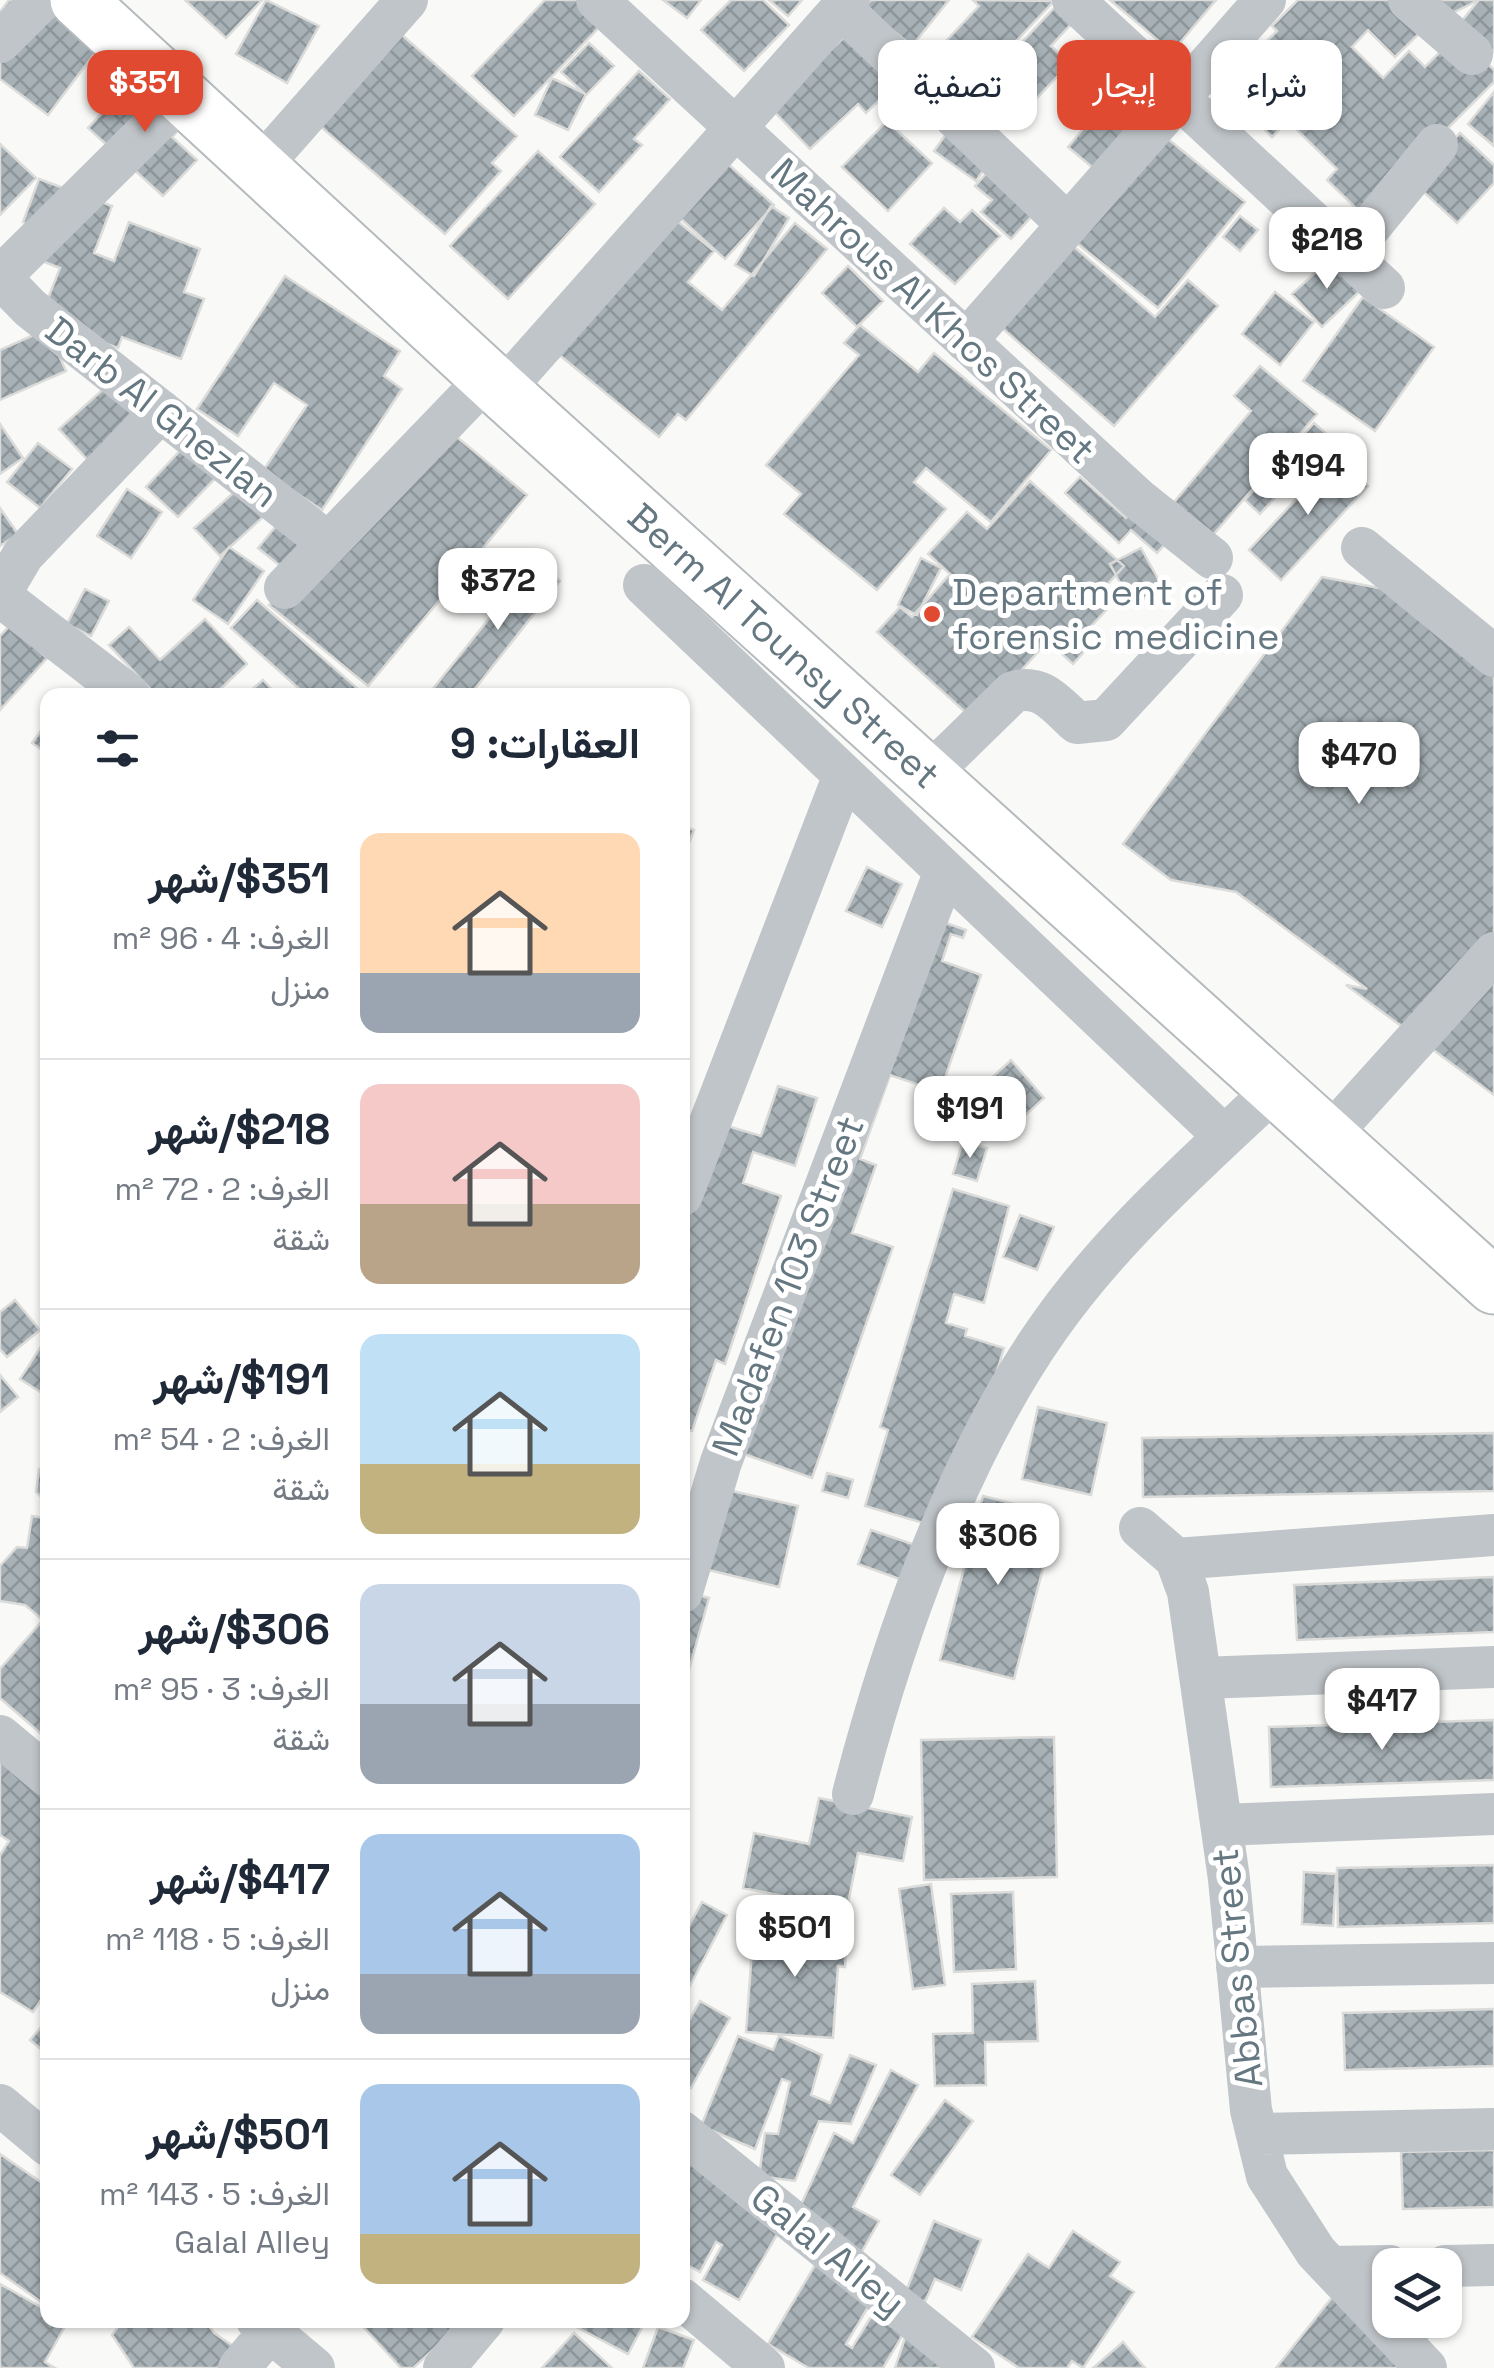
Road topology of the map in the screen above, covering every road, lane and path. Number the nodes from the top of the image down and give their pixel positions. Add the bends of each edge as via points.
1 (42, 0) edge
2 (78, 0) edge
3 (597, 0) edge
4 (1073, 0) edge
5 (1265, 0) edge
6 (1409, 0) edge
7 (846, 4) edge
8 (382, 9) edge
9 (1115, 40) edge
10 (0, 42) edge
11 (1472, 54) dead end
12 (1191, 84) edge
13 (182, 96) junction
14 (1191, 111) edge
15 (734, 127) junction
16 (1151, 130) edge
17 (1437, 145) dead end
18 (259, 168) junction
19 (1068, 225) junction
20 (1348, 254) junction
21 (0, 278) edge
22 (1384, 288) dead end
23 (966, 342) junction
24 (495, 384) junction
25 (161, 411) junction
26 (328, 543) junction
27 (1362, 548) dead end
28 (644, 585) dead end
29 (285, 588) dead end
30 (4, 605) edge
31 (1494, 656) edge
32 (120, 688) edge
33 (844, 775) junction
34 (927, 776) junction
35 (945, 870) junction
36 (1494, 953) edge
37 (1274, 1090) junction
38 (693, 1128) edge
39 (1224, 1136) junction
40 (1327, 1138) junction
41 (1494, 1286) edge
42 (1140, 1528) dead end
43 (1494, 1535) edge
44 (1176, 1559) junction
45 (690, 1565) edge
46 (1494, 1666) edge
47 (1202, 1678) junction
48 (0, 1736) edge
49 (40, 1769) edge
50 (853, 1794) dead end
51 (1494, 1814) edge
52 (1222, 1824) junction
53 (1494, 1963) edge
54 (1237, 1967) junction
55 (0, 2105) edge
56 (1494, 2129) edge
57 (1257, 2134) junction
58 (40, 2138) edge
59 (690, 2138) edge
60 (1372, 2266) edge
61 (1462, 2266) edge
62 (1494, 2266) edge
63 (1330, 2267) junction
64 (690, 2306) edge
65 (262, 2328) edge
66 (265, 2328) edge
67 (477, 2328) edge
68 (239, 2368) edge
69 (314, 2368) edge
70 (444, 2368) edge
71 (764, 2368) edge
72 (974, 2368) edge
73 (1426, 2368) edge

1 - 10 street
2 - 13 main road, Berm Al Tounsy Street
3 - 15 street, Mahrous Al Khos Street
4 - 9 street
5 - 12 street
6 - 11 street
7 - 15 street
7 - 19 street
8 - 18 street
13 - 18 main road, Berm Al Tounsy Street
13 - 21 street
14 - 20 street
15 - 23 street, Mahrous Al Khos Street
15 - 24 street
16 - 19 street
17 - 20 street
18 - 24 main road, Berm Al Tounsy Street
19 - 23 street
20 - 22 street
21 - 25 street, Darb Al Ghezlan
23 - 34 street, Mahrous Al Khos Street via 1217,576 1106,720 1077,723 1046,694 1024,688
24 - 26 street
24 - 34 main road, Berm Al Tounsy Street
25 - 26 street, Darb Al Ghezlan
25 - 30 street via 23,554
26 - 29 street
27 - 31 street
28 - 33 street
30 - 32 street
33 - 35 street
33 - 38 street
34 - 37 main road, Berm Al Tounsy Street
35 - 39 street
35 - 45 street, Madafen 103 Street via 720,1462
36 - 40 street
37 - 39 street
37 - 40 main road, Berm Al Tounsy Street
39 - 50 street via 1130,1226 1072,1298 983,1438 929,1563
40 - 41 main road, Berm Al Tounsy Street
42 - 44 street
43 - 44 street
44 - 47 street, Abbas Street
46 - 47 street
47 - 52 street, Abbas Street
48 - 49 street
51 - 52 street
52 - 54 street, Abbas Street
53 - 54 street
54 - 57 street, Abbas Street
55 - 58 street
56 - 57 street
57 - 63 street, Abbas Street via 1267,2176
59 - 72 street, Galal Alley
60 - 63 street
61 - 62 street
63 - 73 street, Abbas Street
64 - 71 street
65 - 68 street
66 - 69 street
67 - 70 street

